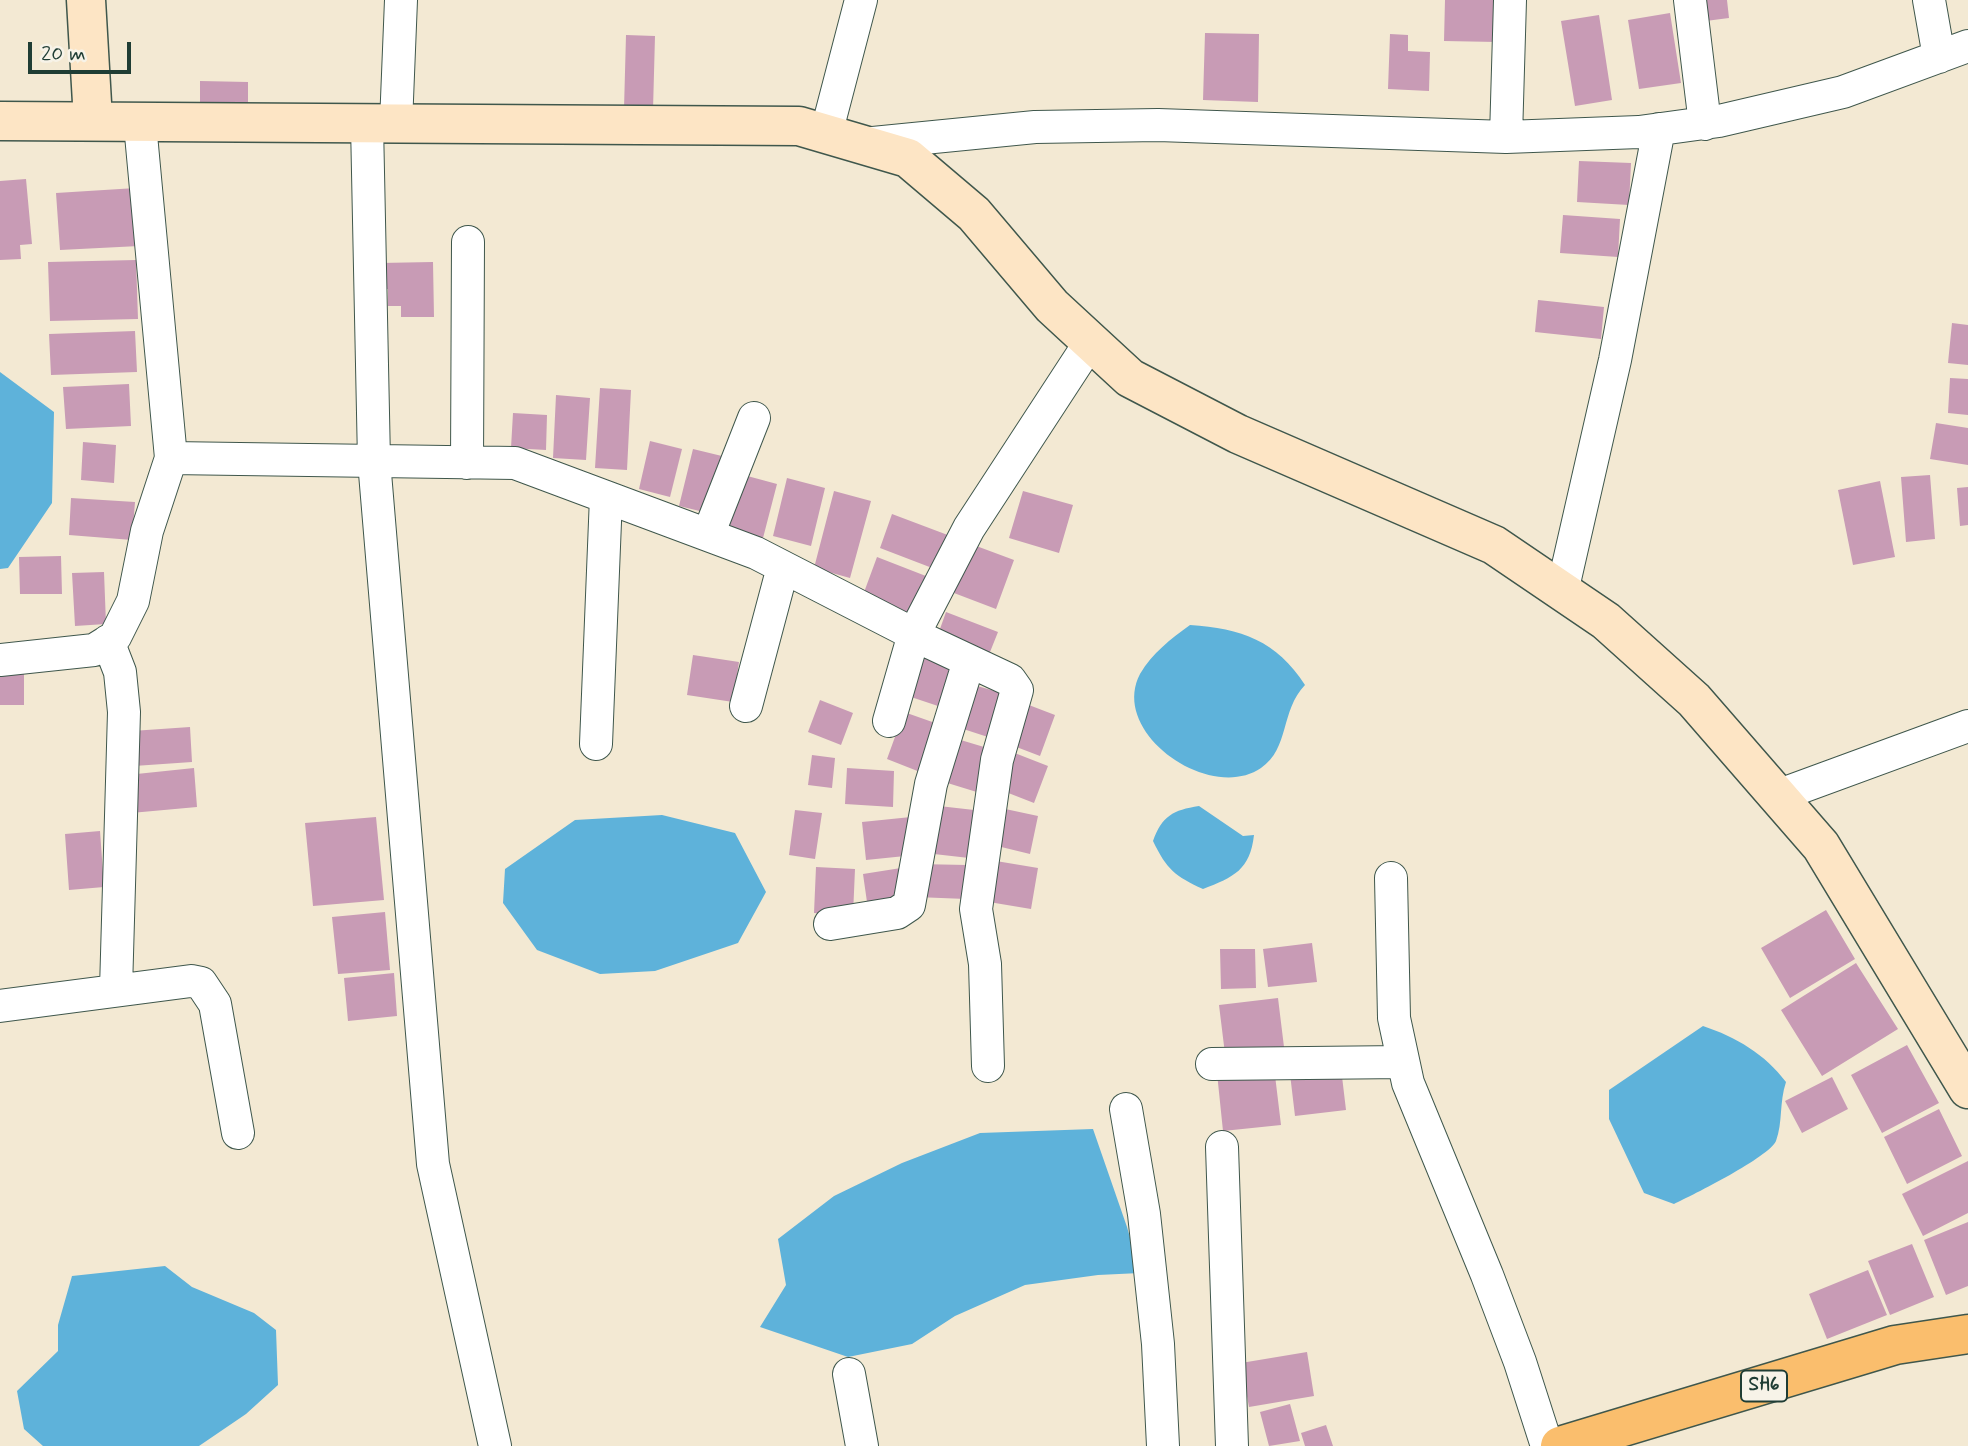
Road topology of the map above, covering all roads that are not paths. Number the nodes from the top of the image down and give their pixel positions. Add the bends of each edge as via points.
1 (86, 0) edge
2 (401, 0) edge
3 (861, 0) edge
4 (1510, 0) edge
5 (1690, 0) edge
6 (1928, 0) edge
7 (1968, 46) edge
8 (1939, 57) junction
9 (93, 120) junction
10 (0, 121) edge
11 (140, 124) junction
12 (381, 124) junction
13 (1705, 124) junction
14 (1659, 129) junction
15 (1506, 137) junction
16 (843, 139) junction
17 (468, 242) dead end
18 (1091, 341) junction
19 (754, 418) dead end
20 (171, 458) junction
21 (374, 461) junction
22 (467, 463) junction
23 (606, 497) junction
24 (708, 535) junction
25 (783, 567) junction
26 (1562, 592) junction
27 (914, 634) junction
28 (108, 641) junction
29 (0, 660) edge
30 (969, 661) junction
31 (746, 706) dead end
32 (889, 721) dead end
33 (1968, 726) edge
34 (596, 744) dead end
35 (1777, 796) junction
36 (1391, 878) dead end
37 (830, 924) dead end
38 (116, 989) junction
39 (0, 1006) edge
40 (1403, 1062) junction
41 (1212, 1064) dead end
42 (988, 1066) dead end
43 (1968, 1089) edge
44 (1126, 1109) dead end
45 (238, 1133) dead end
46 (1222, 1147) dead end
47 (1968, 1334) edge
48 (849, 1374) dead end
49 (495, 1446) edge
50 (862, 1446) edge
51 (1163, 1446) edge
52 (1232, 1446) edge
53 (1547, 1446) edge
54 (1560, 1446) edge

1 - 9 main road
2 - 12 street
3 - 16 street
4 - 15 street
5 - 13 street
6 - 8 street
7 - 8 street
8 - 13 street via 1843,92
9 - 10 main road
9 - 11 main road
11 - 12 main road
11 - 20 street
12 - 16 main road via 799,126
12 - 21 street
13 - 14 street
14 - 15 street
14 - 26 street via 1615,360
15 - 16 street via 1158,125 1035,127 901,142
16 - 18 main road via 908,158 974,214 1052,306
17 - 22 street
18 - 26 main road via 1130,378 1238,434 1494,545
18 - 27 street via 969,528
19 - 24 street
20 - 21 street
20 - 28 street via 147,531 133,601 115,637
21 - 22 street
21 - 49 street via 433,1164
22 - 23 street via 514,463
23 - 24 street
23 - 34 street
24 - 25 street
25 - 27 street
25 - 31 street
26 - 35 main road via 1606,621 1694,700
27 - 30 street
27 - 32 street
28 - 29 street via 94,650
28 - 38 street via 120,672 124,712
30 - 37 street via 930,784 909,905 897,913
30 - 42 street via 1010,680 1017,690 997,760 976,909 985,964
33 - 35 street
35 - 43 main road via 1821,846
36 - 40 street via 1394,1018
38 - 39 street
38 - 45 street via 201,983 215,1004
40 - 41 street
40 - 53 street via 1426,1134 1520,1362
44 - 51 street via 1144,1214
46 - 52 street
47 - 54 main road, SH6 via 1895,1345
48 - 50 street

